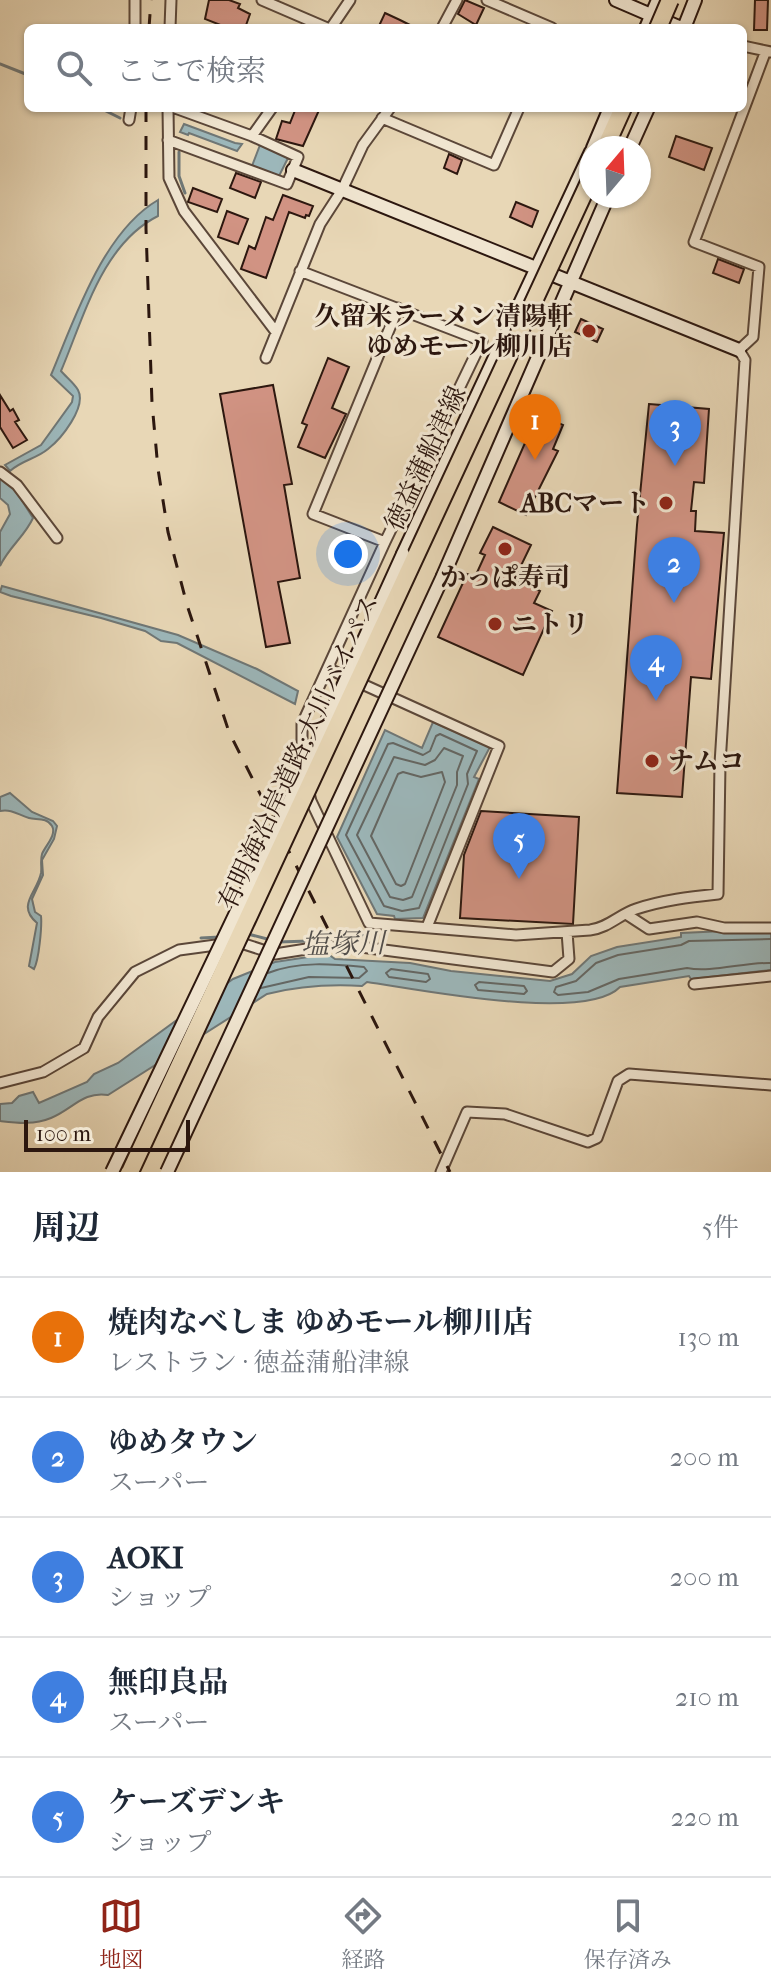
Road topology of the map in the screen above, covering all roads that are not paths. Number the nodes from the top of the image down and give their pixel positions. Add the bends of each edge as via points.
1 (135, 0) edge
2 (171, 0) edge
3 (262, 0) edge
4 (350, 0) edge
5 (457, 0) edge
6 (487, 0) edge
7 (616, 0) edge
8 (658, 0) edge
9 (670, 0) edge
10 (695, 0) edge
11 (135, 24) edge
12 (170, 24) edge
13 (319, 24) edge
14 (332, 24) edge
15 (444, 24) edge
16 (543, 24) edge
17 (652, 24) edge
18 (684, 24) edge
19 (747, 47) edge
20 (768, 52) edge
21 (747, 106) edge
22 (130, 112) edge
23 (168, 112) edge
24 (186, 112) edge
25 (269, 112) edge
26 (387, 112) edge
27 (517, 112) edge
28 (608, 112) edge
29 (621, 112) edge
30 (646, 112) edge
31 (745, 112) edge
32 (382, 118) junction
33 (129, 120) dead end
34 (252, 136) junction
35 (598, 136) edge
36 (610, 136) edge
37 (635, 136) edge
38 (168, 140) junction
39 (293, 170) junction
40 (579, 178) edge
41 (342, 190) junction
42 (579, 204) edge
43 (603, 208) edge
44 (537, 268) junction
45 (300, 271) junction
46 (570, 281) junction
47 (398, 308) junction
48 (276, 332) junction
49 (739, 350) junction
50 (266, 358) dead end
51 (452, 403) junction
52 (471, 410) junction
53 (0, 472) edge
54 (57, 538) dead end
55 (385, 542) junction
56 (329, 669) junction
57 (626, 914) junction
58 (427, 927) junction
59 (771, 928) edge
60 (567, 932) junction
61 (771, 976) edge
62 (694, 984) dead end
63 (0, 1083) edge
64 (771, 1085) edge
65 (112, 1172) edge
66 (130, 1172) edge
67 (167, 1172) edge
68 (441, 1172) edge

1 - 11 street
2 - 12 street
3 - 13 street
4 - 14 street
5 - 15 street
6 - 16 street
7 - 17 main road
8 - 17 main road
9 - 17 highway, bridge
10 - 18 main road
19 - 20 street
20 - 21 street
22 - 33 street
23 - 38 street
24 - 34 street
25 - 34 street
26 - 32 street
27 - 32 street via 494,165
28 - 35 main road, 徳益蒲船津線
29 - 36 highway
30 - 37 main road
31 - 49 street via 694,242 759,267 753,337
32 - 41 street
34 - 39 street via 298,157
38 - 39 street via 287,184
38 - 48 street via 169,178 184,211
39 - 41 main road
40 - 44 main road, 徳益蒲船津線
41 - 44 main road
41 - 45 street
42 - 66 highway, 有明海沿岸道路;大川バイパス, bridge
43 - 46 main road
44 - 46 main road
44 - 52 main road, 徳益蒲船津線
45 - 47 street
45 - 48 street
46 - 49 main road
46 - 67 main road, bridge via 443,576
47 - 51 street via 482,341
47 - 55 street via 313,514
48 - 50 street
49 - 57 street via 745,360 720,764 718,894 674,898
51 - 52 street
51 - 55 street
52 - 65 main road, 徳益蒲船津線, bridge
53 - 54 street via 17,485
55 - 56 street
56 - 58 street via 302,724 311,801 369,923
56 - 58 street via 499,746
57 - 59 street via 649,929 697,922
57 - 60 street via 600,929
58 - 60 street via 516,935
60 - 63 street via 569,959 553,972 338,944 275,954 238,942 179,950 135,972 98,1017 84,1048 43,1072
61 - 62 street
64 - 68 street via 629,1074 618,1081 597,1138 588,1142 505,1114 467,1112

